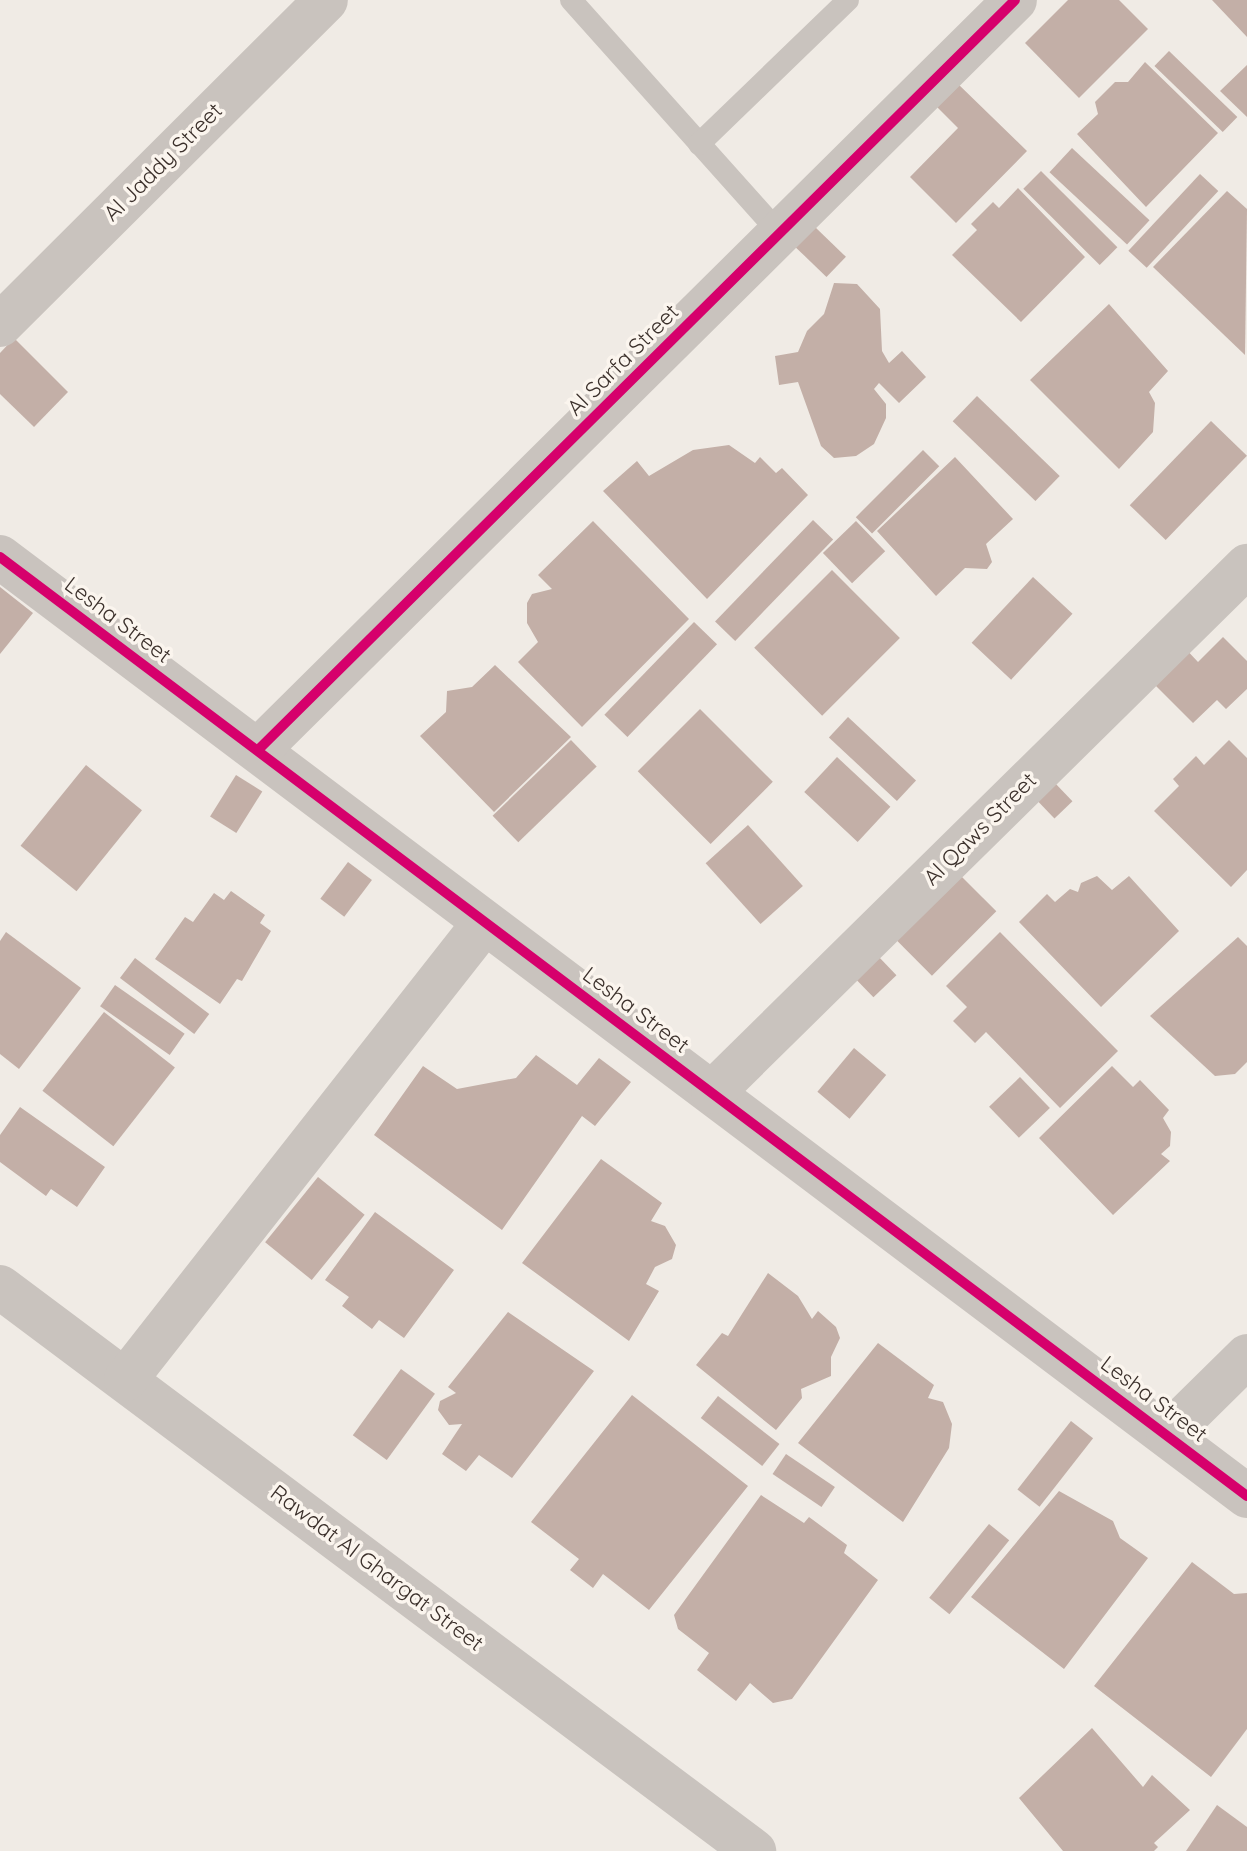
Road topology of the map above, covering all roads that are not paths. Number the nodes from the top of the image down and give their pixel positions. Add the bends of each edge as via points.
1 (326, 0) edge
2 (571, 0) edge
3 (848, 0) edge
4 (1015, 0) edge
5 (699, 144) junction
6 (779, 233) junction
7 (0, 325) edge
8 (0, 557) edge
9 (1247, 566) edge
10 (259, 749) junction
11 (484, 923) junction
12 (713, 1092) junction
13 (0, 1287) edge
14 (1247, 1356) edge
15 (126, 1379) junction
16 (1168, 1434) junction
17 (1247, 1496) edge
18 (754, 1851) edge

1 - 7 street, Al Jaddy Street
2 - 5 lane
3 - 5 lane
4 - 6 street, Al Sarfa Street
5 - 6 lane
6 - 10 street, Al Sarfa Street
8 - 10 street, Lesha Street
9 - 12 street, Al Qaws Street
10 - 11 street, Lesha Street
11 - 12 street, Lesha Street
11 - 15 street
12 - 16 street, Lesha Street
13 - 15 street, Rawdat Al Ghargat Street
14 - 16 street
15 - 18 street, Rawdat Al Ghargat Street
16 - 17 street, Lesha Street

